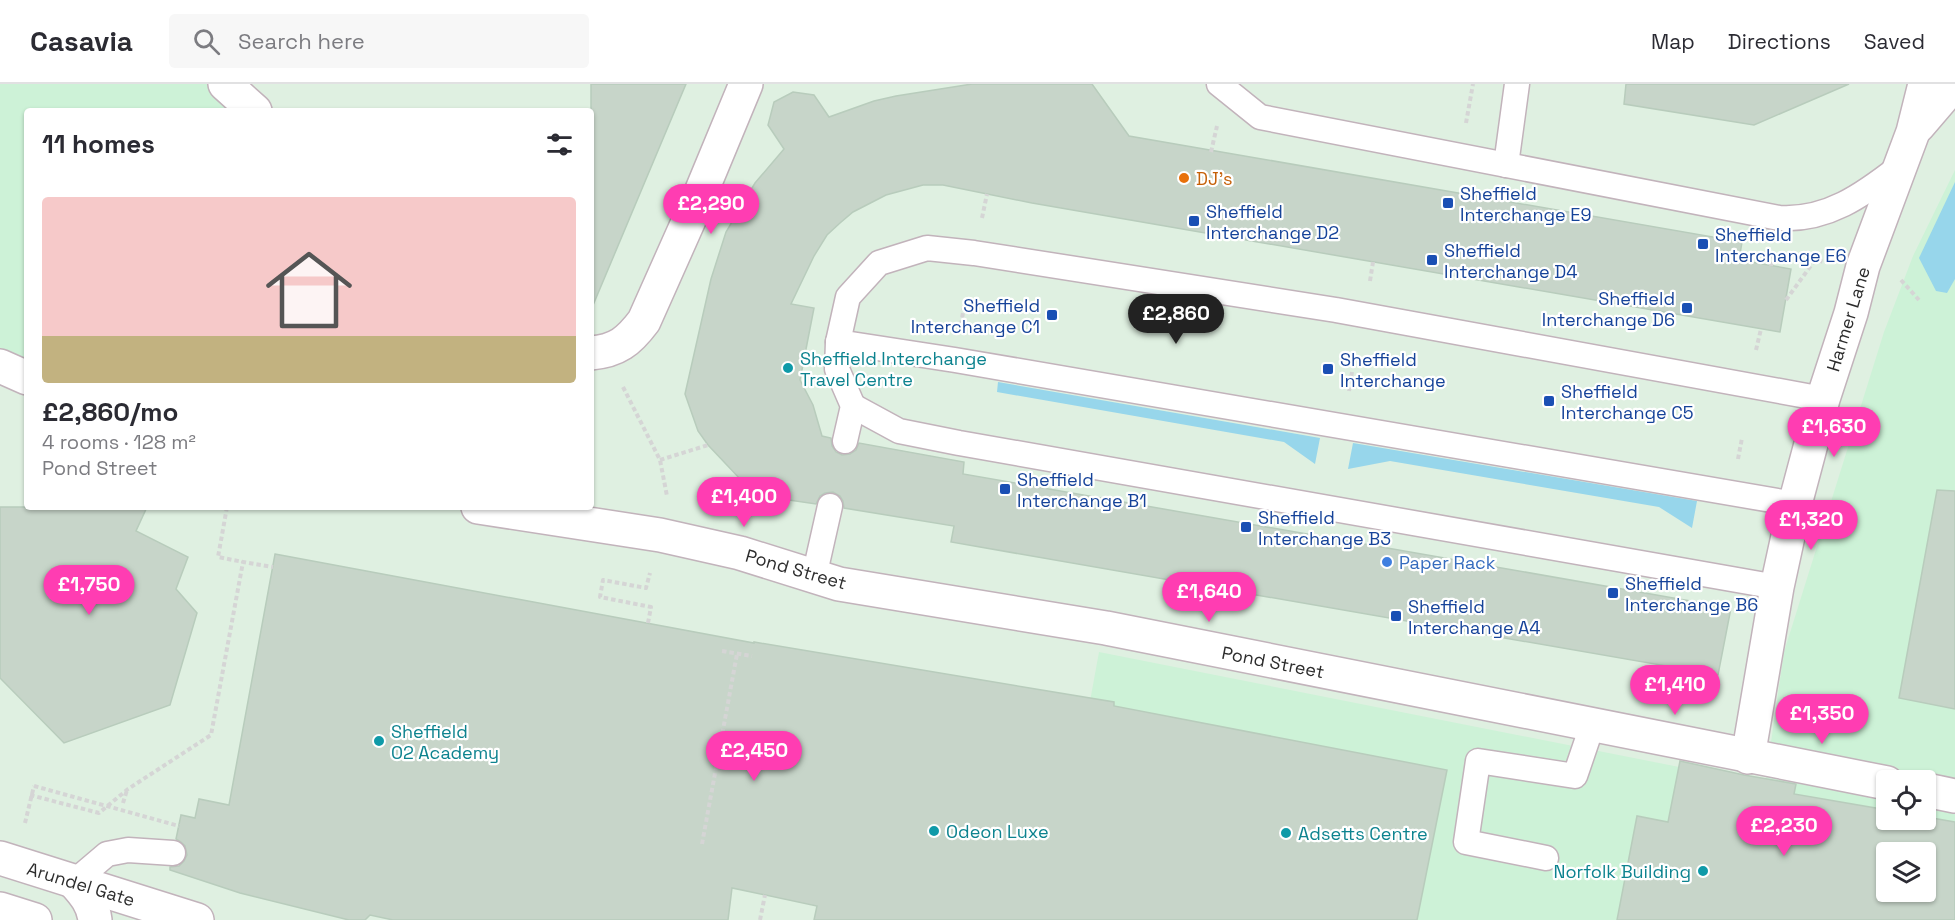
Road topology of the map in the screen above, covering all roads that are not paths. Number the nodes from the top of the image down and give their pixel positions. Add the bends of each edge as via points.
1 (225, 84) edge
2 (746, 84) edge
3 (1219, 84) edge
4 (1517, 84) edge
5 (1925, 84) edge
6 (1954, 84) edge
7 (252, 108) edge
8 (1913, 132) junction
9 (1506, 165) junction
10 (1899, 167) junction
11 (838, 342) junction
12 (606, 349) edge
13 (0, 366) edge
14 (24, 377) edge
15 (1823, 399) junction
16 (853, 406) junction
17 (845, 441) dead end
18 (1795, 504) junction
19 (830, 506) dead end
20 (498, 510) edge
21 (814, 577) junction
22 (1777, 587) junction
23 (1592, 726) junction
24 (1748, 757) junction
25 (1876, 781) edge
26 (1936, 792) edge
27 (1955, 796) edge
28 (173, 852) dead end
29 (0, 858) edge
30 (1546, 858) dead end
31 (74, 882) junction
32 (0, 909) edge
33 (35, 920) edge
34 (95, 920) edge
35 (197, 920) edge

1 - 7 street
2 - 12 street via 644,321 633,336
3 - 9 lane via 1260,117
4 - 9 lane
5 - 8 street, Harmer Lane
6 - 8 street, Harmer Lane
8 - 10 street, Harmer Lane
9 - 10 lane via 1796,219 1846,204
10 - 15 street, Harmer Lane via 1863,266
11 - 15 lane via 848,297 879,263 927,248 1336,310
11 - 16 lane via 837,369
11 - 18 lane
13 - 14 street
15 - 18 street, Harmer Lane
16 - 17 lane
16 - 22 lane via 899,431 959,443
18 - 22 street, Harmer Lane
19 - 21 lane
20 - 21 street, Pond Street via 660,535 740,553
21 - 23 street, Pond Street via 1106,628
22 - 24 street, Harmer Lane
23 - 24 street, Pond Street
23 - 30 lane via 1575,776 1478,761 1466,842
24 - 25 street, Pond Street
26 - 27 street
28 - 31 lane via 128,850 107,854
29 - 31 street, Arundel Gate
31 - 34 street via 87,896
31 - 35 street, Arundel Gate
32 - 33 street

